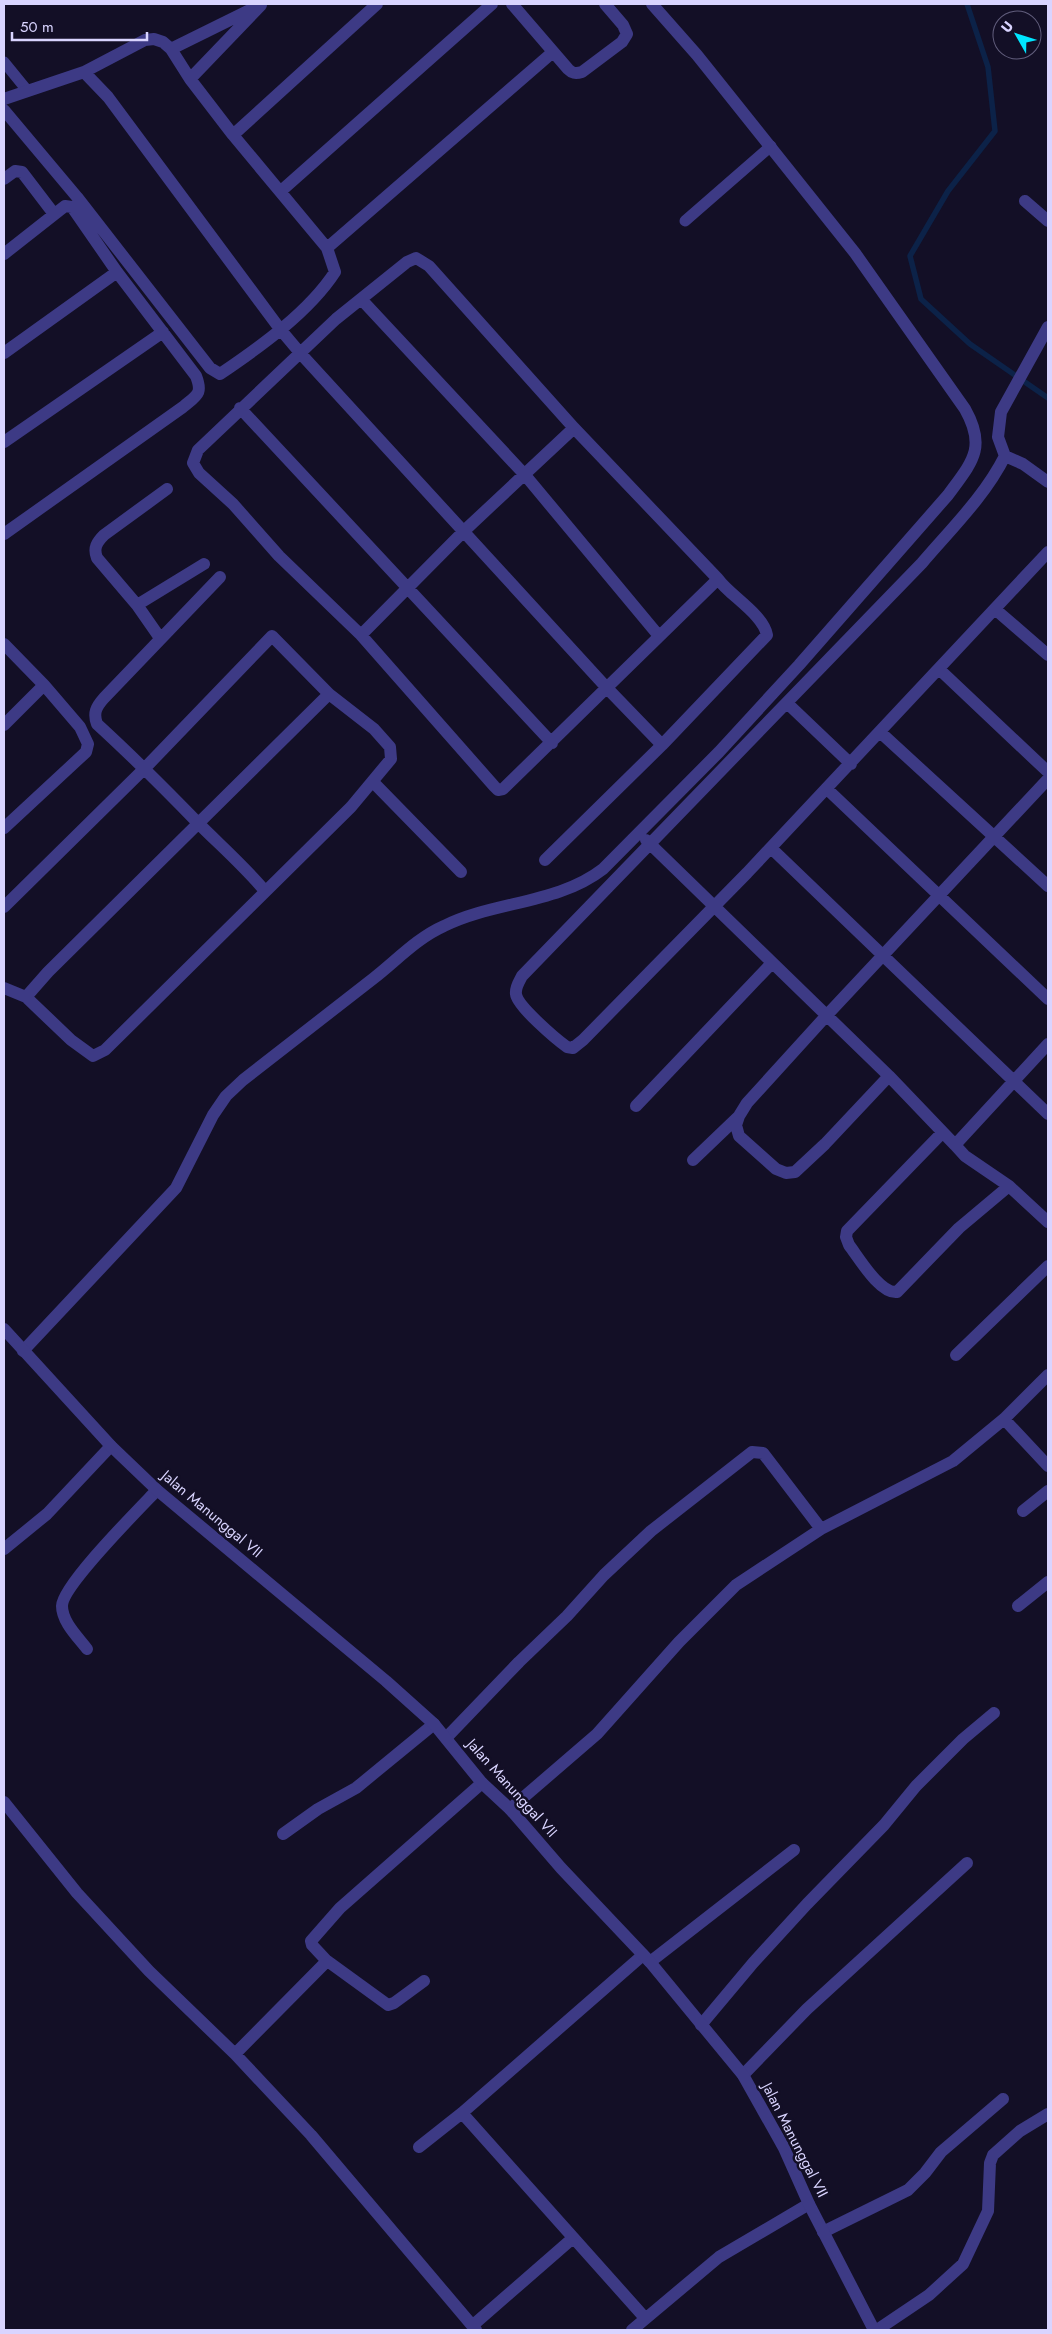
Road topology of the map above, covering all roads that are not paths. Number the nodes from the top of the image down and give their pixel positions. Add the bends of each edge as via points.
1 (262, 4) edge
2 (378, 4) edge
3 (492, 4) edge
4 (512, 4) edge
5 (605, 4) edge
6 (652, 4) edge
7 (171, 49) junction
8 (553, 52) junction
9 (4, 62) edge
10 (84, 72) junction
11 (190, 79) junction
12 (26, 90) junction
13 (4, 98) edge
14 (4, 110) edge
15 (233, 135) junction
16 (771, 146) junction
17 (4, 179) edge
18 (281, 191) junction
19 (1026, 201) dead end
20 (54, 214) junction
21 (685, 221) dead end
22 (1048, 221) edge
23 (327, 248) junction
24 (4, 254) edge
25 (117, 272) junction
26 (361, 299) junction
27 (1048, 327) edge
28 (280, 329) junction
29 (163, 332) junction
30 (4, 353) edge
31 (301, 354) junction
32 (240, 408) junction
33 (574, 428) junction
34 (4, 442) edge
35 (1005, 456) junction
36 (525, 475) junction
37 (1048, 482) edge
38 (167, 489) dead end
39 (464, 531) junction
40 (4, 534) edge
41 (1048, 552) edge
42 (204, 564) dead end
43 (220, 577) dead end
44 (718, 579) junction
45 (408, 587) junction
46 (137, 605) junction
47 (996, 610) junction
48 (361, 636) junction
49 (659, 636) junction
50 (160, 638) junction
51 (4, 644) edge
52 (1048, 655) edge
53 (940, 670) junction
54 (44, 685) junction
55 (606, 687) junction
56 (329, 694) junction
57 (787, 703) junction
58 (4, 725) edge
59 (880, 732) junction
60 (552, 743) junction
61 (662, 745) junction
62 (851, 764) junction
63 (145, 768) junction
64 (1048, 772) edge
65 (1048, 779) edge
66 (373, 782) junction
67 (827, 789) junction
68 (199, 824) junction
69 (4, 828) edge
70 (639, 832) junction
71 (994, 837) junction
72 (651, 845) junction
73 (771, 848) junction
74 (545, 860) dead end
75 (461, 872) dead end
76 (1048, 886) edge
77 (265, 891) junction
78 (939, 895) junction
79 (4, 907) edge
80 (714, 907) junction
81 (882, 956) junction
82 (772, 963) junction
83 (4, 988) edge
84 (26, 997) junction
85 (1048, 999) edge
86 (827, 1015) junction
87 (1048, 1044) edge
88 (889, 1076) junction
89 (1014, 1082) junction
90 (636, 1106) dead end
91 (1048, 1114) edge
92 (739, 1116) junction
93 (942, 1133) junction
94 (955, 1145) junction
95 (693, 1160) dead end
96 (1009, 1186) junction
97 (1048, 1222) edge
98 (1048, 1266) edge
99 (4, 1328) edge
100 (23, 1351) junction
101 (956, 1355) dead end
102 (1048, 1375) edge
103 (1004, 1419) junction
104 (112, 1446) junction
105 (1048, 1466) edge
106 (157, 1490) junction
107 (1048, 1491) edge
108 (1023, 1511) dead end
109 (821, 1529) junction
110 (4, 1549) edge
111 (1048, 1582) edge
112 (1018, 1606) dead end
113 (87, 1649) dead end
114 (994, 1713) dead end
115 (434, 1724) junction
116 (446, 1738) junction
117 (482, 1783) junction
118 (4, 1802) edge
119 (510, 1809) junction
120 (283, 1834) dead end
121 (794, 1850) dead end
122 (967, 1863) dead end
123 (646, 1959) junction
124 (326, 1960) junction
125 (424, 1981) dead end
126 (701, 2025) junction
127 (235, 2054) junction
128 (743, 2075) junction
129 (1003, 2099) dead end
130 (462, 2113) junction
131 (1048, 2114) edge
132 (419, 2147) dead end
133 (809, 2204) junction
134 (823, 2232) junction
135 (573, 2238) junction
136 (645, 2318) junction
137 (474, 2328) edge
138 (632, 2330) edge
139 (876, 2330) edge

1 - 7 street
1 - 11 street
2 - 15 street
3 - 18 street
4 - 8 street
5 - 8 street via 623,25 627,34 622,42 577,73 572,73
6 - 16 street
7 - 10 street via 154,38 145,40
7 - 11 street
8 - 23 street
9 - 12 lane
10 - 12 street
10 - 28 street via 108,97
11 - 15 street
12 - 13 street
14 - 28 street via 215,372 220,374
15 - 18 street
16 - 21 lane
16 - 70 street via 855,253 965,409 974,425 975,451 967,470 948,495 799,665
17 - 20 street via 15,171 22,172
18 - 23 street
19 - 22 street
20 - 24 street
20 - 25 street via 65,206 72,207
23 - 28 street via 335,272 328,284
25 - 29 street
25 - 30 street
26 - 31 street
26 - 33 street via 407,262 416,258 422,261
26 - 36 street
27 - 35 street via 1008,397 998,423 998,437
28 - 31 street
29 - 34 street
29 - 40 street via 196,376 200,387 198,394
31 - 32 street
31 - 39 street
32 - 45 street
32 - 48 street via 198,450 193,459 194,467
33 - 36 street
33 - 44 street
35 - 37 street
35 - 57 street via 974,504
36 - 39 street
36 - 49 street
38 - 46 street via 104,535 95,548 97,558
39 - 45 street
39 - 55 street
41 - 47 street
42 - 46 street
43 - 50 street
44 - 49 street
44 - 61 street via 767,635
45 - 48 street
45 - 60 street
46 - 50 street
47 - 52 street
47 - 53 street
48 - 60 street via 498,790 504,789
49 - 55 street
50 - 63 street via 97,706 94,715 97,724
51 - 54 street
53 - 59 street
53 - 64 street
54 - 58 street
54 - 69 street via 80,727 88,744 86,752
55 - 60 street
55 - 61 street
56 - 63 street via 272,636
56 - 66 street via 354,712 390,747 391,759
56 - 68 street
57 - 62 street
57 - 72 street
59 - 62 street
59 - 71 street
61 - 74 street
62 - 67 street
63 - 68 street
63 - 79 street
65 - 71 street
66 - 75 street
66 - 77 street
67 - 73 street
67 - 78 street
68 - 77 street via 241,863
68 - 84 street
70 - 72 street
70 - 100 street via 589,880 481,912 419,940 243,1080 213,1115 176,1188
71 - 76 street
71 - 78 street
72 - 80 street
72 - 80 street via 522,976 515,988 522,1005 566,1047 573,1048
73 - 80 street
73 - 81 street
77 - 84 street via 98,1054 93,1056 80,1048
78 - 81 street
78 - 85 street
80 - 82 street
81 - 86 street
81 - 89 street
82 - 86 street
82 - 90 street
83 - 84 street
86 - 88 street
86 - 92 street via 747,1103
87 - 89 street
88 - 92 street via 795,1172 776,1169 750,1148 739,1136 736,1125
88 - 93 street
89 - 91 street
89 - 94 street
92 - 95 street
93 - 94 street
93 - 96 street via 847,1231 849,1245 882,1288 891,1293 897,1292 959,1228
94 - 96 street via 965,1156
96 - 97 street
98 - 101 street
99 - 100 street, Jalan Manunggal VII
100 - 104 street, Jalan Manunggal VII
102 - 103 street
103 - 105 street
103 - 109 street via 953,1461
104 - 106 street, Jalan Manunggal VII
104 - 110 street via 47,1514
106 - 113 street via 63,1598 65,1619
106 - 115 street, Jalan Manunggal VII
107 - 108 street
109 - 116 street via 763,1453 752,1452 651,1531
109 - 119 street via 727,1592 596,1734
111 - 112 street
114 - 126 street via 916,1786 884,1825 753,1963
115 - 116 street, Jalan Manunggal VII
115 - 120 street via 356,1788
116 - 117 street, Jalan Manunggal VII
117 - 119 street, Jalan Manunggal VII
117 - 124 street via 379,1871 314,1936 312,1945
118 - 127 street via 77,1893 149,1971
119 - 123 street, Jalan Manunggal VII
121 - 123 street
122 - 128 street via 807,2009
123 - 126 street, Jalan Manunggal VII
123 - 130 street
124 - 125 street via 388,2005
124 - 127 street
126 - 128 street, Jalan Manunggal VII
127 - 137 street via 311,2136
128 - 133 street, Jalan Manunggal VII via 784,2148
129 - 134 street via 941,2152 908,2190
130 - 132 street
130 - 135 street
131 - 139 street via 1020,2131 993,2155 988,2211 963,2264 929,2296
133 - 134 street, Jalan Manunggal VII
133 - 136 street via 719,2257
134 - 139 street, Jalan Manunggal VII
135 - 136 street
135 - 137 street
136 - 138 street

